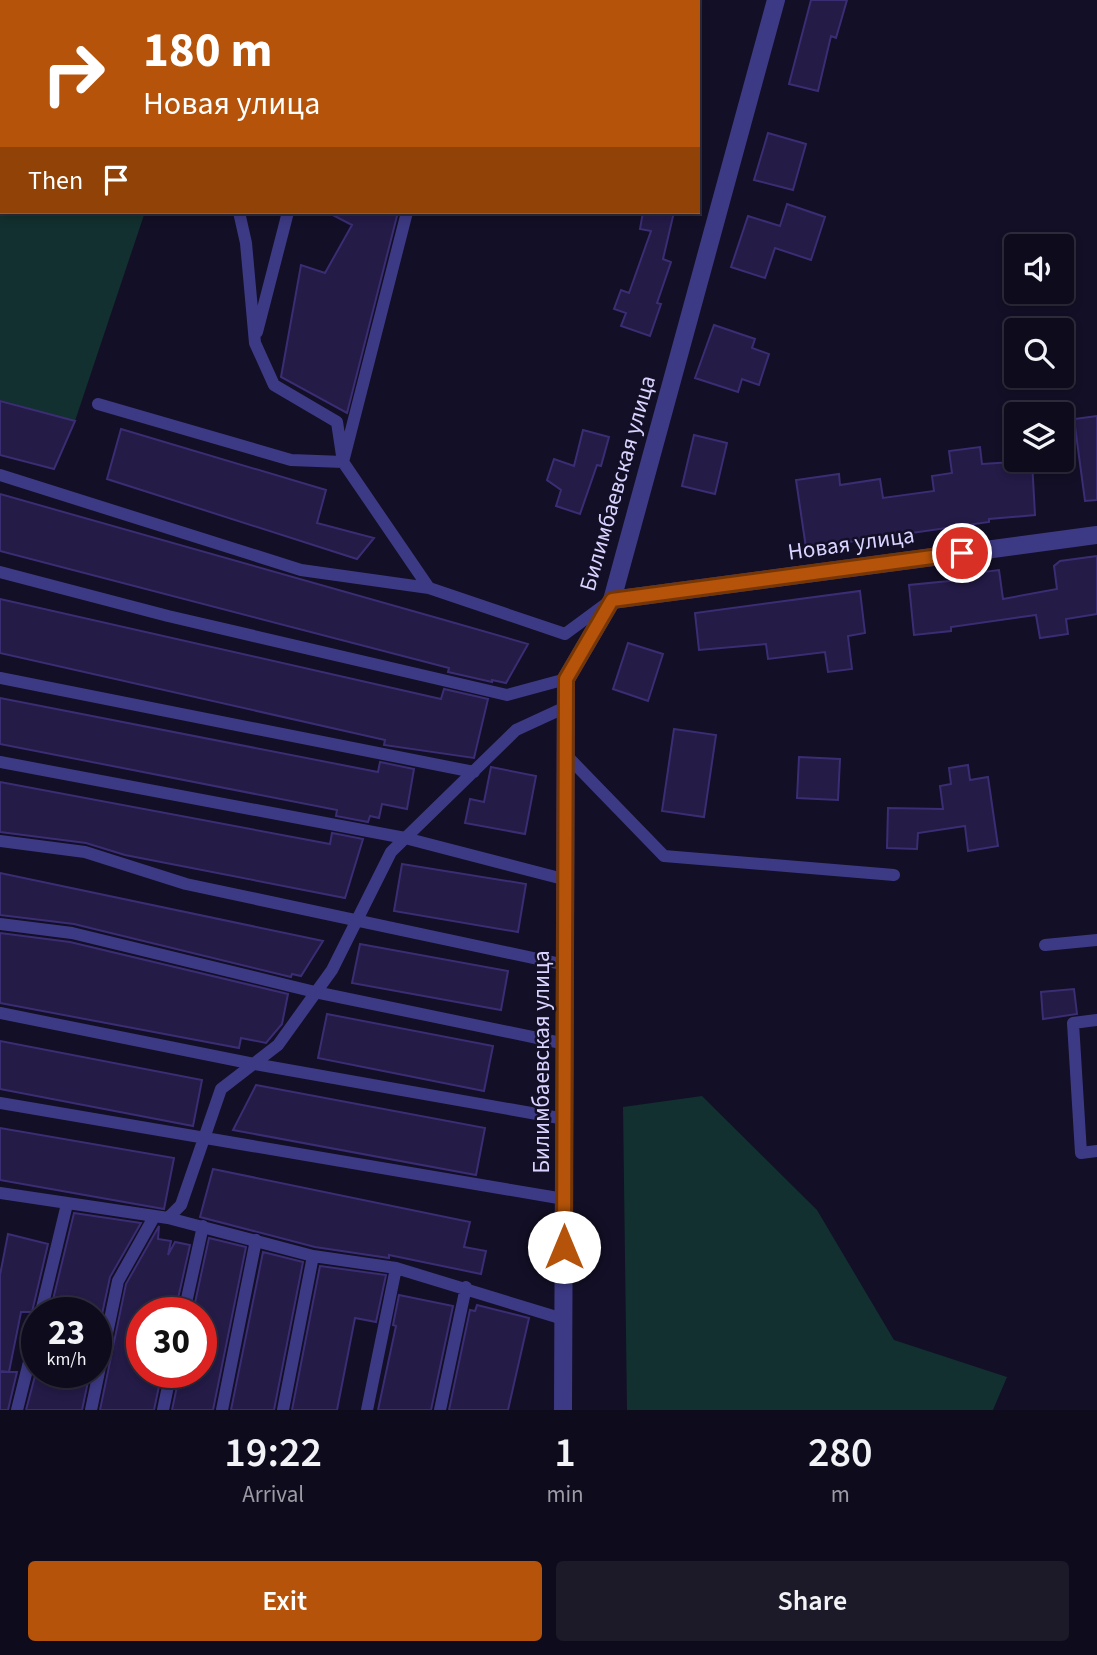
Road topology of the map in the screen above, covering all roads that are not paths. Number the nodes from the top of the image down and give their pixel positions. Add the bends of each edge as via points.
1 (776, 0) edge
2 (239, 214) edge
3 (287, 214) edge
4 (406, 214) edge
5 (255, 343) junction
6 (98, 404) dead end
7 (343, 462) junction
8 (0, 475) edge
9 (1097, 536) edge
10 (0, 572) edge
11 (429, 588) junction
12 (612, 600) junction
13 (0, 678) edge
14 (566, 679) junction
15 (568, 706) junction
16 (568, 757) junction
17 (0, 762) edge
18 (474, 772) junction
19 (405, 838) junction
20 (0, 841) edge
21 (894, 875) dead end
22 (567, 880) junction
23 (356, 922) junction
24 (0, 924) edge
25 (1097, 940) edge
26 (1045, 945) dead end
27 (566, 965) junction
28 (316, 992) junction
29 (0, 1013) edge
30 (1097, 1020) edge
31 (566, 1044) junction
32 (254, 1064) junction
33 (0, 1103) edge
34 (565, 1119) junction
35 (203, 1137) junction
36 (1097, 1151) edge
37 (0, 1193) edge
38 (564, 1199) junction
39 (67, 1203) junction
40 (153, 1217) junction
41 (168, 1218) junction
42 (203, 1226) junction
43 (256, 1240) junction
44 (313, 1256) junction
45 (396, 1268) junction
46 (466, 1287) junction
47 (45, 1297) edge
48 (187, 1297) edge
49 (564, 1319) junction
50 (23, 1388) edge
51 (168, 1388) edge
52 (18, 1410) edge
53 (91, 1410) edge
54 (163, 1410) edge
55 (222, 1410) edge
56 (282, 1410) edge
57 (367, 1410) edge
58 (440, 1410) edge
59 (563, 1410) edge

1 - 12 street, Билимбаевская улица
2 - 5 lane
3 - 5 lane
4 - 7 lane
5 - 7 lane via 274,385 337,422
6 - 7 lane via 291,460
7 - 11 lane
8 - 11 lane via 301,570
9 - 12 street, Новая улица
10 - 14 lane via 507,695
11 - 12 lane via 565,634
12 - 14 street, Билимбаевская улица
13 - 18 lane
14 - 15 street, Билимбаевская улица
15 - 16 street, Билимбаевская улица
15 - 18 lane via 516,730
16 - 21 lane via 664,856
16 - 22 street, Билимбаевская улица
17 - 19 lane
18 - 19 lane
19 - 22 lane
19 - 23 lane via 391,852
20 - 23 lane via 85,852 186,884
22 - 27 street, Билимбаевская улица
23 - 27 lane
23 - 28 lane
24 - 28 lane via 72,933
25 - 26 lane
27 - 31 street, Билимбаевская улица
28 - 31 lane
28 - 32 lane via 278,1045
29 - 32 lane
30 - 36 lane via 1073,1023 1082,1153
31 - 34 street, Билимбаевская улица
32 - 34 lane
32 - 35 lane via 221,1089
33 - 35 lane
34 - 38 street, Билимбаевская улица
35 - 38 lane
35 - 41 lane via 181,1205
37 - 39 lane
38 - 49 street, Билимбаевская улица
39 - 40 lane
39 - 47 lane
40 - 41 lane
40 - 53 lane via 118,1281
41 - 42 lane
42 - 43 lane
42 - 48 lane
43 - 44 lane
43 - 55 lane
44 - 45 lane
44 - 56 lane
45 - 46 lane
45 - 57 lane
46 - 49 lane
46 - 58 lane
49 - 59 street, Билимбаевская улица
50 - 52 lane
51 - 54 lane

